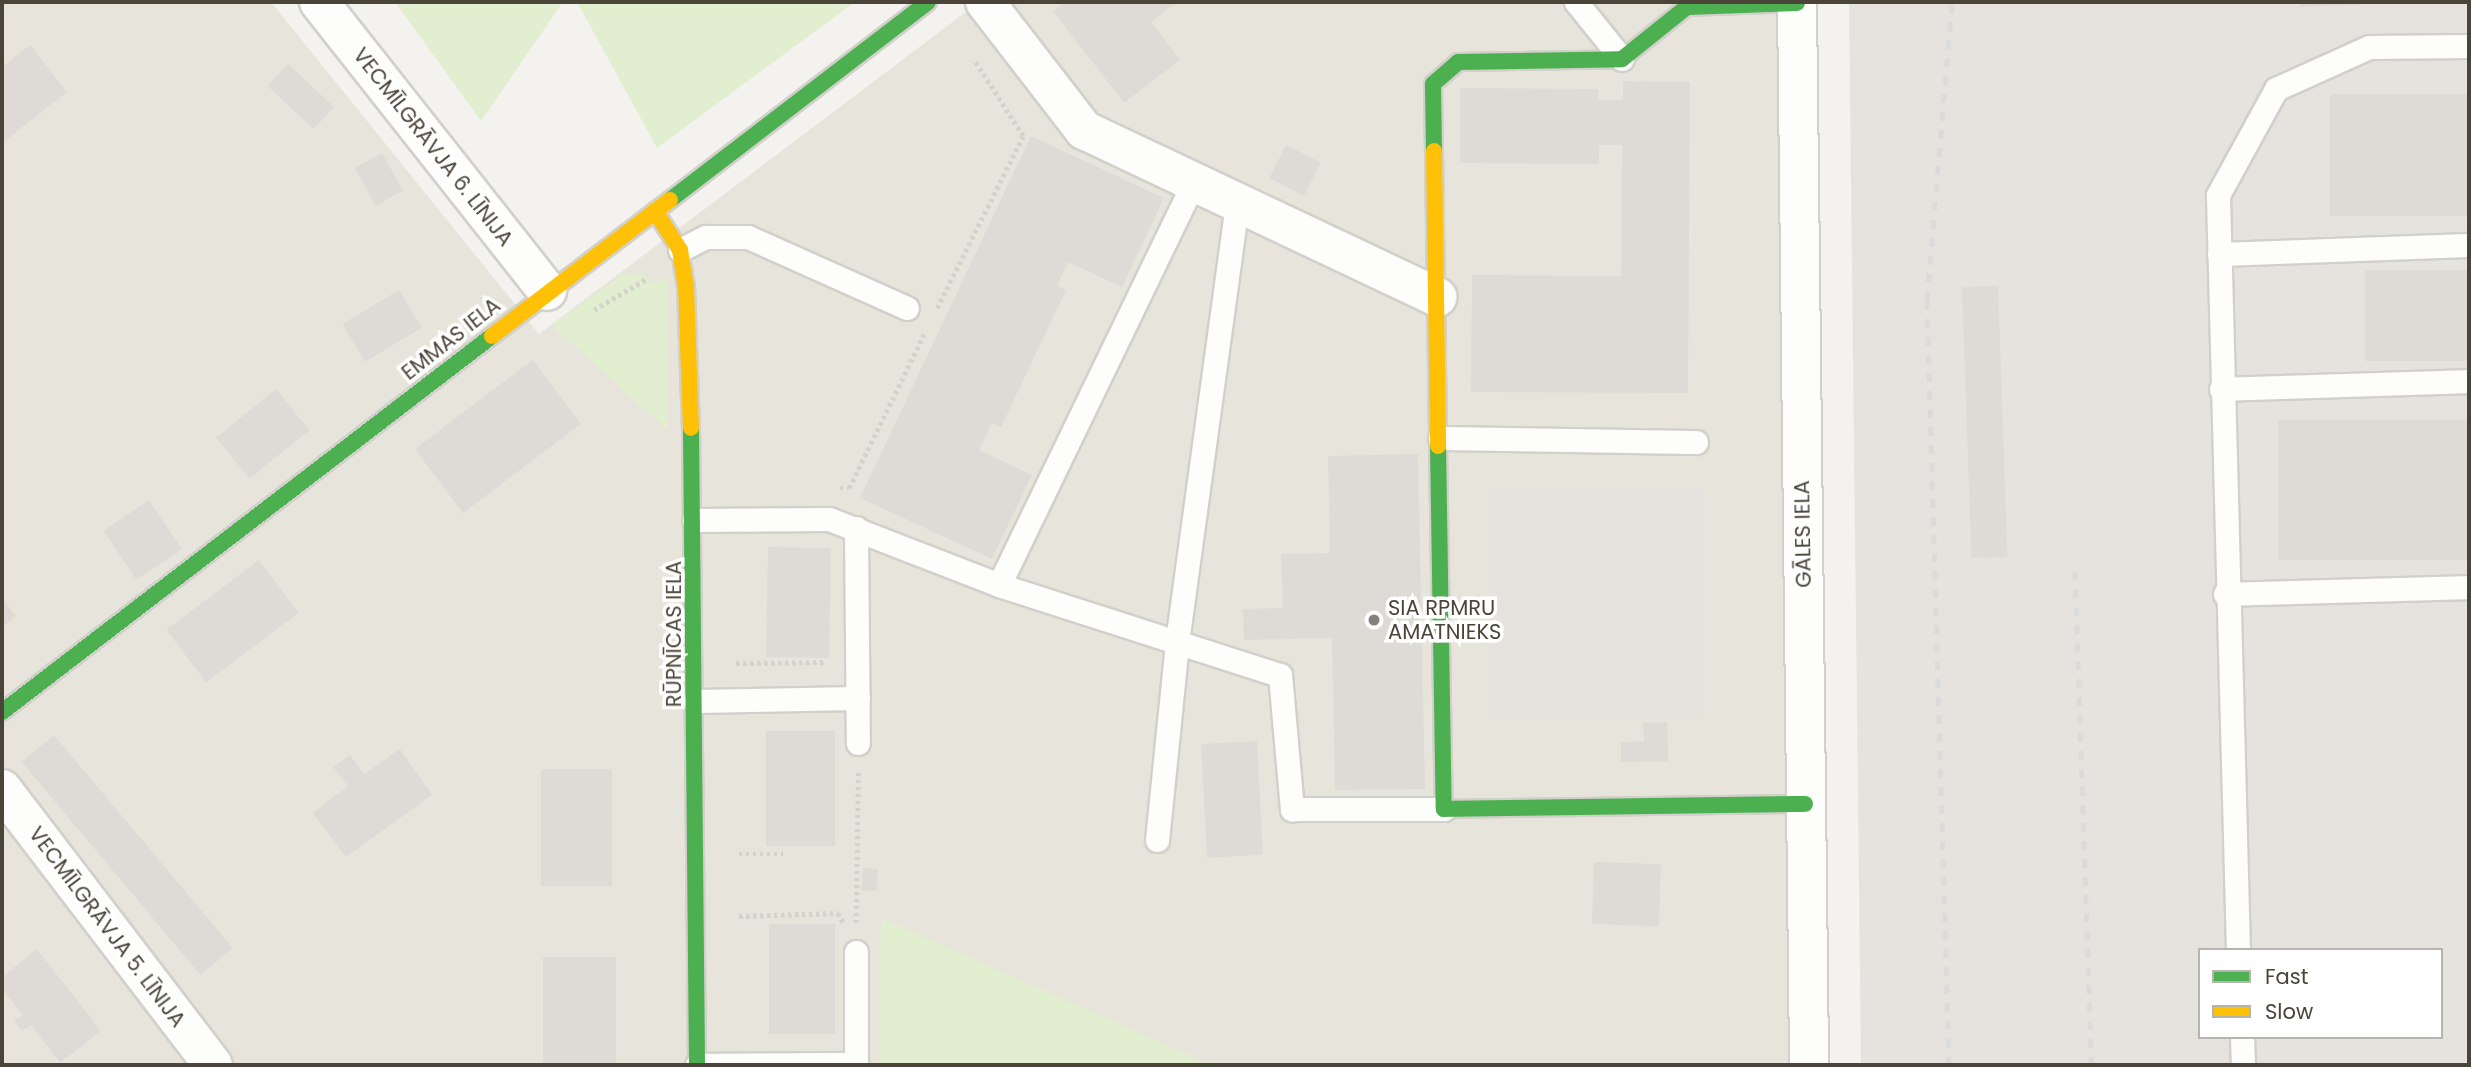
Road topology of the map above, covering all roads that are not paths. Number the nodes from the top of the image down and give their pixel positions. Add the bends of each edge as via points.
1 (319, 2) edge
2 (928, 2) edge
3 (985, 2) edge
4 (1576, 2) edge
5 (1797, 3) edge
6 (1689, 5) edge
7 (2469, 46) edge
8 (1622, 59) junction
9 (1195, 180) junction
10 (1238, 199) junction
11 (655, 211) junction
12 (2469, 245) edge
13 (680, 250) junction
14 (2219, 254) junction
15 (547, 291) junction
16 (1438, 296) junction
17 (908, 308) dead end
18 (2469, 381) edge
19 (2221, 390) junction
20 (1440, 438) junction
21 (1696, 442) dead end
22 (694, 520) junction
23 (856, 528) junction
24 (999, 585) junction
25 (2469, 587) edge
26 (2225, 594) junction
27 (1177, 642) junction
28 (858, 698) junction
29 (695, 701) junction
30 (2, 712) edge
31 (858, 743) road end
32 (2, 789) edge
33 (1805, 804) junction
34 (1444, 809) junction
35 (1157, 841) dead end
36 (850, 942) road end
37 (2238, 948) edge
38 (2242, 1039) edge
39 (212, 1065) edge
40 (697, 1065) edge
41 (856, 1065) edge
42 (1809, 1065) edge
43 (2243, 1065) edge

1 - 15 street, VECMĪLGRĀVJA 6. LĪNIJA
2 - 11 street, EMMAS IELA
3 - 9 street via 1084,130
4 - 8 lane
5 - 6 street
5 - 33 street, GĀLES IELA
6 - 8 street
7 - 14 lane via 2370,47 2276,89 2218,195
8 - 16 street via 1458,62 1433,84
9 - 10 street
9 - 24 lane
10 - 16 street
10 - 27 lane
11 - 13 street, RŪPNĪCAS IELA
11 - 15 street, EMMAS IELA
12 - 14 lane
13 - 17 lane via 706,237 748,237
13 - 22 street, RŪPNĪCAS IELA
14 - 19 lane
15 - 30 street, EMMAS IELA
16 - 20 street
18 - 19 lane
19 - 26 lane
20 - 21 lane
20 - 34 street
22 - 23 lane via 829,519
22 - 29 street, RŪPNĪCAS IELA
23 - 24 lane
23 - 28 lane
24 - 27 lane
25 - 26 lane
26 - 37 lane
27 - 34 lane via 1280,675 1292,809
27 - 35 lane
28 - 29 lane
28 - 31 lane
29 - 40 street, RŪPNĪCAS IELA
32 - 39 street, VECMĪLGRĀVJA 5. LĪNIJA
33 - 34 street
33 - 42 street, GĀLES IELA
36 - 41 lane
38 - 43 lane
40 - 41 lane

